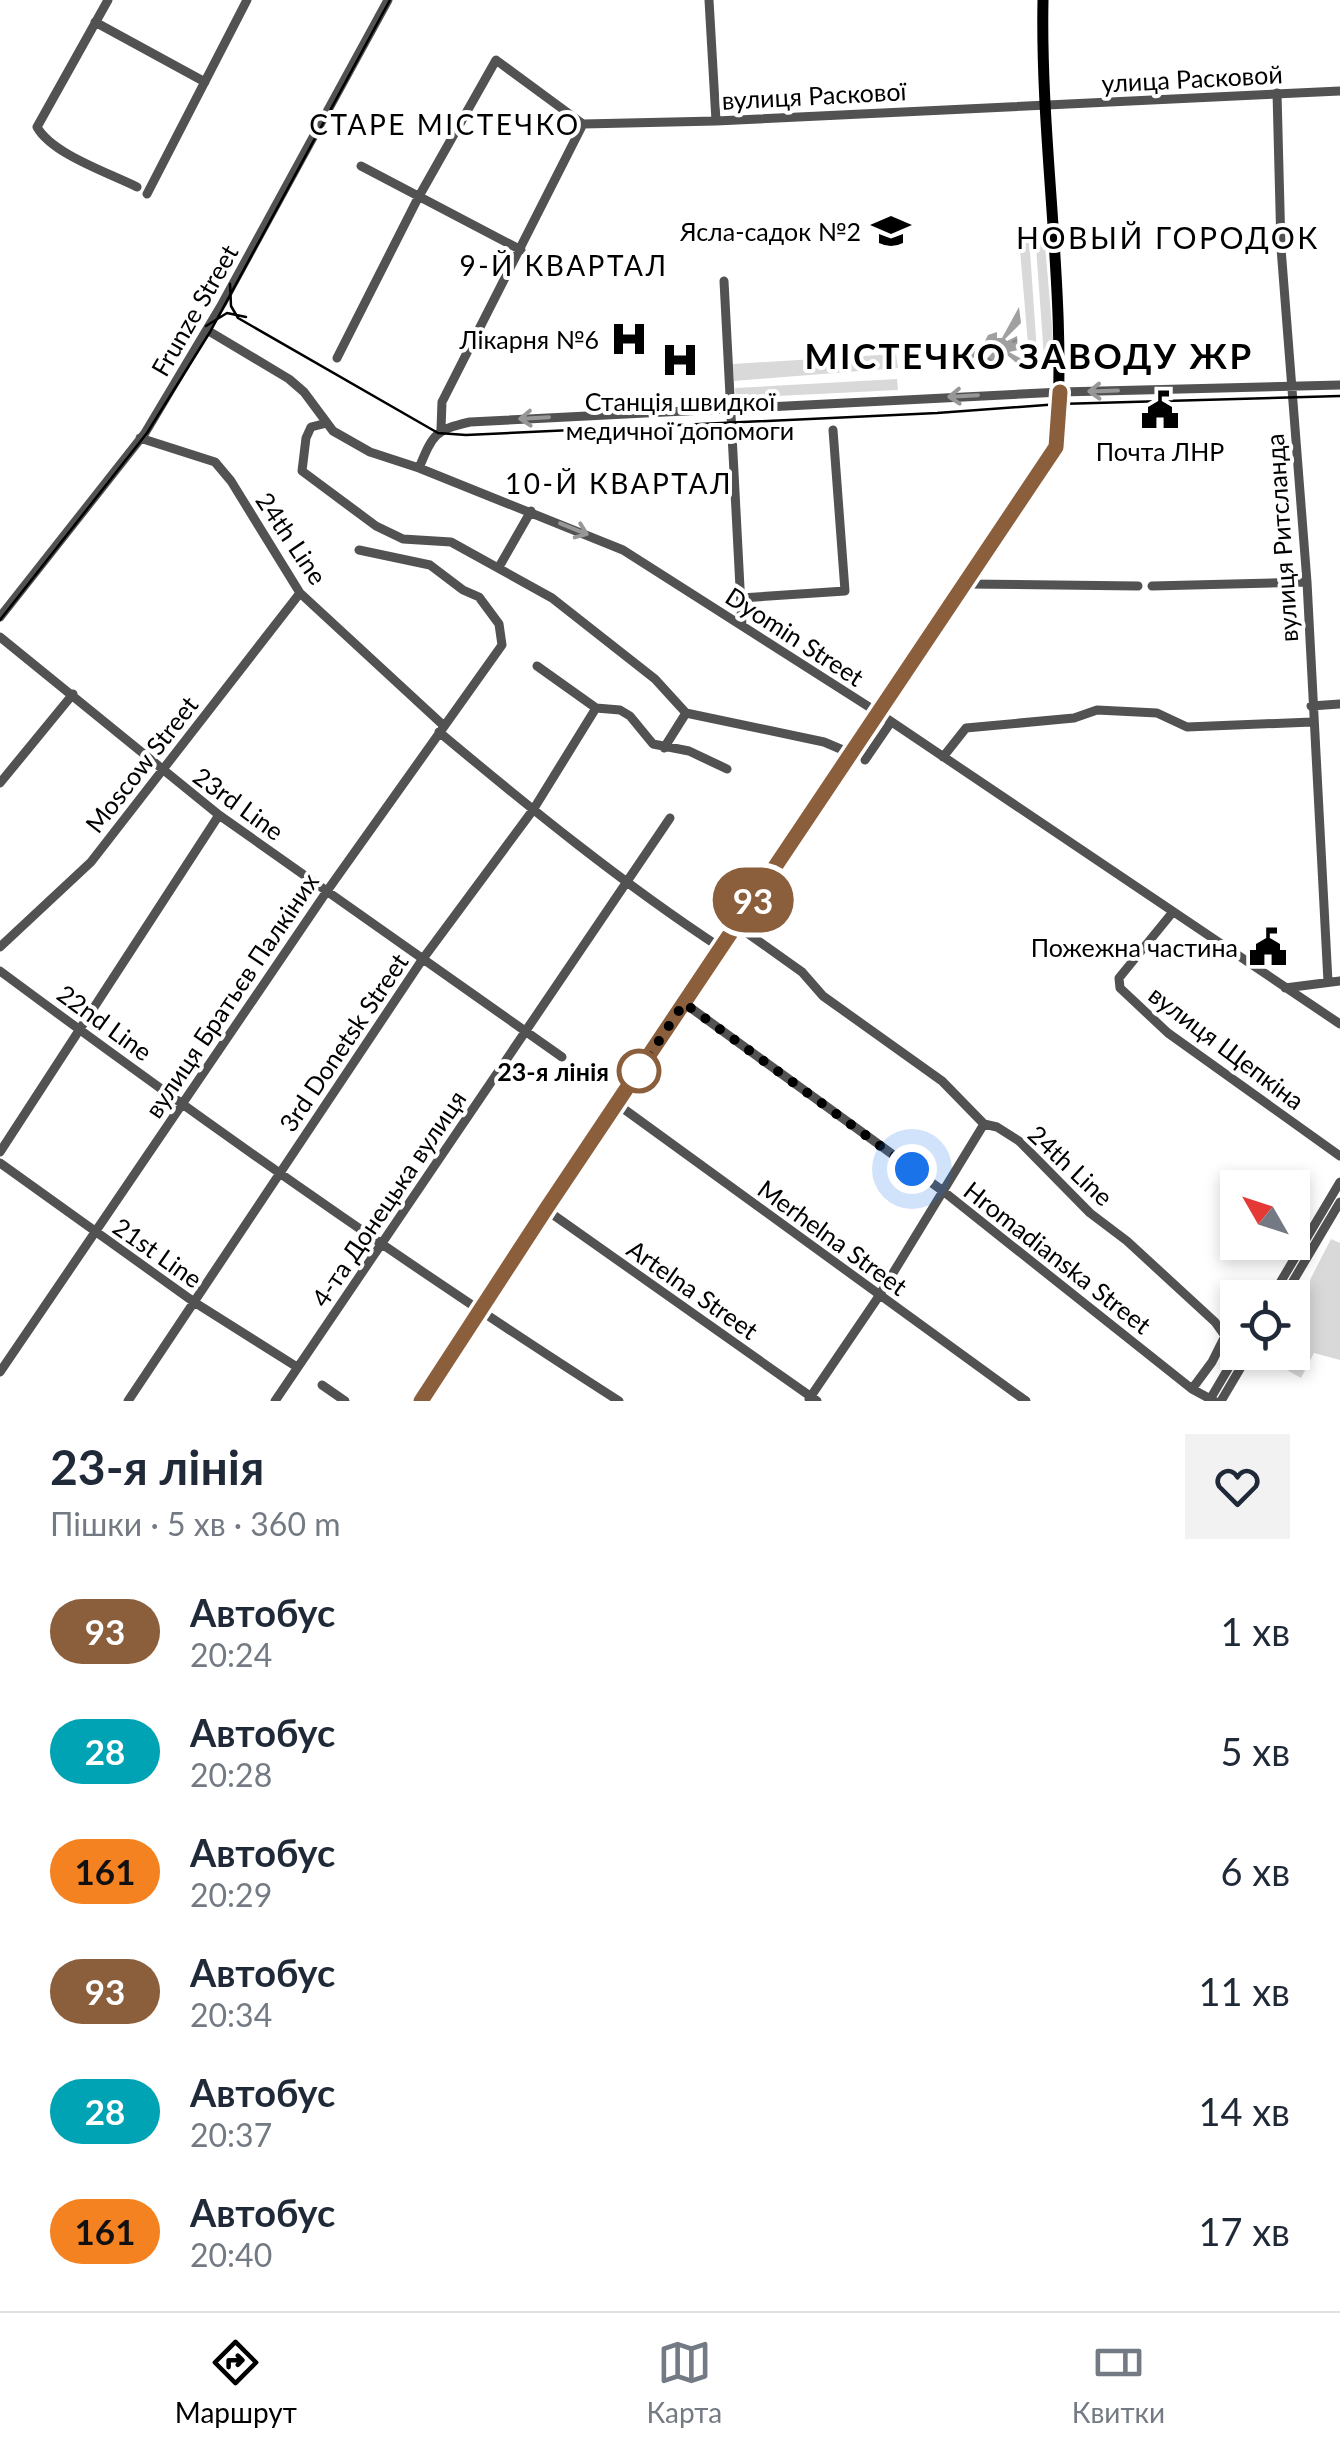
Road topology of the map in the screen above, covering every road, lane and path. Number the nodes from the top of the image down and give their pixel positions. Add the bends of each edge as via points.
1 (108, 0) edge
2 (247, 0) edge
3 (388, 0) edge
4 (708, 0) edge
5 (1042, 0) edge
6 (96, 22) junction
7 (205, 82) junction
8 (1340, 91) edge
9 (1276, 93) junction
10 (1047, 104) junction
11 (716, 120) junction
12 (583, 124) junction
13 (360, 166) dead end
14 (137, 187) dead end
15 (147, 194) dead end
16 (418, 198) junction
17 (521, 250) junction
18 (724, 281) dead end
19 (207, 330) junction
20 (337, 358) dead end
21 (1340, 385) edge
22 (1292, 386) junction
23 (1060, 392) junction
24 (731, 407) junction
25 (327, 423) junction
26 (441, 429) junction
27 (833, 430) dead end
28 (140, 438) junction
29 (418, 468) junction
30 (531, 511) junction
31 (359, 550) dead end
32 (500, 567) junction
33 (1306, 582) junction
34 (964, 584) junction
35 (1138, 586) dead end
36 (1152, 586) dead end
37 (300, 593) junction
38 (742, 598) junction
39 (0, 617) edge
40 (742, 626) junction
41 (0, 637) edge
42 (537, 666) dead end
43 (73, 694) junction
44 (1340, 704) edge
45 (1311, 706) junction
46 (596, 708) junction
47 (877, 712) junction
48 (686, 713) junction
49 (891, 722) junction
50 (1312, 722) junction
51 (441, 729) junction
52 (664, 748) junction
53 (850, 753) junction
54 (943, 757) junction
55 (865, 760) dead end
56 (727, 768) dead end
57 (163, 771) junction
58 (0, 783) edge
59 (533, 810) junction
60 (220, 815) junction
61 (670, 818) dead end
62 (628, 883) junction
63 (326, 890) junction
64 (1172, 912) junction
65 (736, 924) junction
66 (0, 947) edge
67 (721, 948) junction
68 (422, 960) junction
69 (0, 970) edge
70 (1340, 981) edge
71 (1328, 982) junction
72 (1286, 988) junction
73 (684, 1003) junction
74 (1340, 1024) edge
75 (79, 1029) junction
76 (524, 1032) junction
77 (562, 1056) dead end
78 (183, 1102) junction
79 (617, 1104) junction
80 (984, 1124) junction
81 (0, 1152) edge
82 (1340, 1156) edge
83 (0, 1163) edge
84 (280, 1172) junction
85 (1340, 1182) edge
86 (944, 1192) junction
87 (1340, 1202) edge
88 (546, 1209) junction
89 (93, 1232) junction
90 (382, 1242) junction
91 (1282, 1280) edge
92 (1294, 1280) edge
93 (878, 1296) junction
94 (194, 1302) junction
95 (482, 1311) junction
96 (298, 1368) junction
97 (1229, 1370) edge
98 (1236, 1370) edge
99 (0, 1372) edge
100 (322, 1386) dead end
101 (1192, 1389) junction
102 (812, 1400) edge
103 (1213, 1400) edge
104 (128, 1401) edge
105 (275, 1401) edge
106 (345, 1401) edge
107 (421, 1401) edge
108 (618, 1401) edge
109 (1026, 1401) edge

1 - 6 street
2 - 7 street
3 - 19 street, Frunze Street
4 - 11 street
5 - 10 main road
6 - 7 street
6 - 14 street via 37,126 57,148
7 - 15 street
8 - 9 street, улица Расковой
9 - 10 street, улица Расковой
9 - 22 street, вулиця Ритсланда
10 - 11 street, вулиця Раскової
10 - 23 main road
11 - 12 street, вулиця Раскової
12 - 16 street via 496,60
12 - 17 street
13 - 16 street
16 - 17 street
16 - 20 street
17 - 26 street via 442,402
18 - 24 street
19 - 25 street, Dyomin Street via 289,379
19 - 28 street, Frunze Street
21 - 22 street
22 -> 23 street
22 - 33 street, вулиця Ритсланда
23 -> 24 street
23 - 34 main road via 1056,447
24 -> 26 street
24 - 38 street
25 - 29 street, Dyomin Street via 370,452
25 - 32 street via 311,428 302,471 380,528 403,539 451,542
26 - 29 street
27 - 38 street via 845,591
28 - 37 street, 24th Line via 214,462
28 - 39 street, Frunze Street
29 - 30 street, Dyomin Street
30 - 32 street
30 -> 40 street, Dyomin Street via 624,550
31 - 51 street, вулиця Братьєв Палкіних via 430,565 478,597 499,624 502,645
32 - 48 street via 552,598 655,679
33 - 36 street
33 - 45 street, вулиця Ритсланда
34 - 35 street
34 - 47 main road
37 - 51 street, 24th Line
37 - 57 street, Moscow Street
38 - 40 street
40 - 47 street, Dyomin Street
41 - 43 street, 23rd Line
42 - 46 street
43 - 57 street, 23rd Line
43 - 58 street
44 - 45 street
45 - 50 street, вулиця Ритсланда
46 - 52 street via 620,710
46 - 59 street, 3rd Donetsk Street
47 - 49 street, Dyomin Street
47 - 53 main road
48 - 52 street
48 - 53 street
49 - 54 street, Dyomin Street
49 - 55 street
50 - 54 street via 1188,726 1157,713 1096,710 966,728
50 - 71 street, вулиця Ритсланда
51 - 59 street, 24th Line
51 - 63 street, вулиця Братьєв Палкіних
52 - 56 street via 689,750
53 - 65 main road
54 - 64 street, Dyomin Street
57 - 60 street, 23rd Line
57 - 66 street, Moscow Street via 91,862
59 - 62 street, 24th Line
59 - 68 street, 3rd Donetsk Street
60 - 63 street, 23rd Line
60 - 75 street
61 - 62 street, 4-та Донецька вулиця
62 - 67 street, 24th Line
62 - 76 street, 4-та Донецька вулиця
63 - 68 street, 23rd Line
63 - 78 street, вулиця Братьєв Палкіних
64 - 72 street, Dyomin Street
64 - 82 street, вулиця Щепкіна via 1119,978 1120,988 1168,1034
65 - 67 main road
65 - 80 street, 24th Line via 942,1082
67 - 73 main road
68 - 76 street, 23rd Line
68 - 84 street, 3rd Donetsk Street
69 - 75 street, 22nd Line
70 - 71 street
71 - 72 street
72 - 74 street, Dyomin Street
73 - 79 main road
73 - 86 street, Hromadianska Street
75 - 78 street, 22nd Line
75 - 81 street
76 - 77 street, 23rd Line
76 - 90 street, 4-та Донецька вулиця
78 - 84 street, 22nd Line
78 - 89 street, вулиця Братьєв Палкіних
79 - 88 main road
79 - 93 street, Merhelna Street
80 - 86 street
80 - 101 street, 24th Line via 1019,1141 1226,1336
83 - 89 street, 21st Line
84 - 90 street, 22nd Line
84 - 94 street, 3rd Donetsk Street
85 - 91 street
86 - 93 street
86 - 101 street, Hromadianska Street
87 - 92 street
88 - 95 main road
88 - 102 street, Artelna Street
89 - 94 street, 21st Line
89 - 99 street, вулиця Братьєв Палкіних
90 - 95 street, 22nd Line
90 - 96 street, 4-та Донецька вулиця
93 - 102 street
93 - 109 street, Merhelna Street
94 - 96 street, 21st Line
94 - 104 street, 3rd Donetsk Street
95 - 107 main road
95 - 108 street, 22nd Line
96 - 105 street, 4-та Донецька вулиця
97 - 103 street
98 - 103 street
100 - 106 street
101 - 103 street, Hromadianska Street

